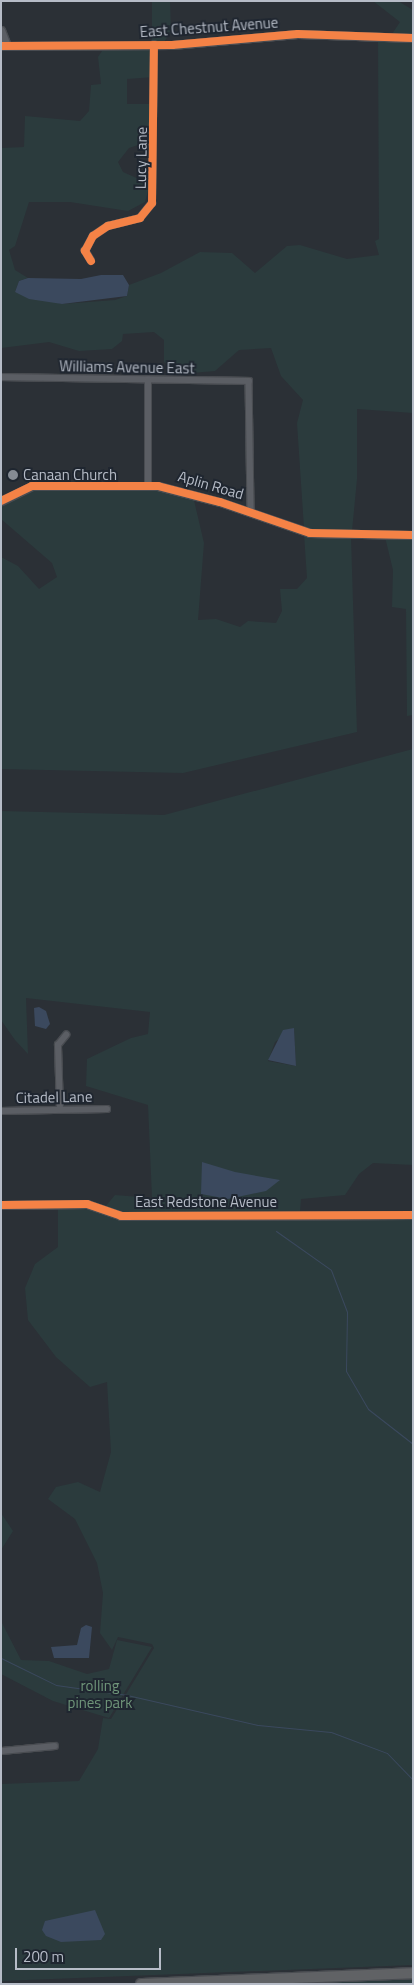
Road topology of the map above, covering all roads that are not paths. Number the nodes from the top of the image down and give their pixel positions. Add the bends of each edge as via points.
1 (1, 30) edge
2 (413, 38) edge
3 (154, 45) junction
4 (4, 46) edge
5 (91, 261) dead end
6 (1, 377) edge
7 (148, 380) junction
8 (148, 485) junction
9 (1, 501) edge
10 (251, 512) junction
11 (413, 535) edge
12 (66, 1035) dead end
13 (107, 1109) dead end
14 (60, 1110) junction
15 (1, 1111) edge
16 (1, 1205) edge
17 (413, 1215) edge
18 (55, 1746) dead end
19 (1, 1751) edge
20 (413, 1973) edge
21 (141, 1984) edge

1 - 4 street, East Chestnut Avenue
2 - 3 street, East Chestnut Avenue via 298,34
3 - 4 street, East Chestnut Avenue
3 - 5 street, Lucy Lane via 157,61 152,203 140,218 108,226 93,236 85,251
6 - 7 street, Williams Avenue East
7 - 8 street
7 - 10 street, Williams Avenue East via 247,380 251,384
8 - 9 street, Aplin Road via 32,486
8 - 10 street, Aplin Road via 182,490
10 - 11 street, Aplin Road via 310,533
12 - 14 street via 58,1045
13 - 14 street, Citadel Lane
14 - 15 street, Citadel Lane
16 - 17 street, East Redstone Avenue via 87,1204 120,1216
18 - 19 street
20 - 21 highway

